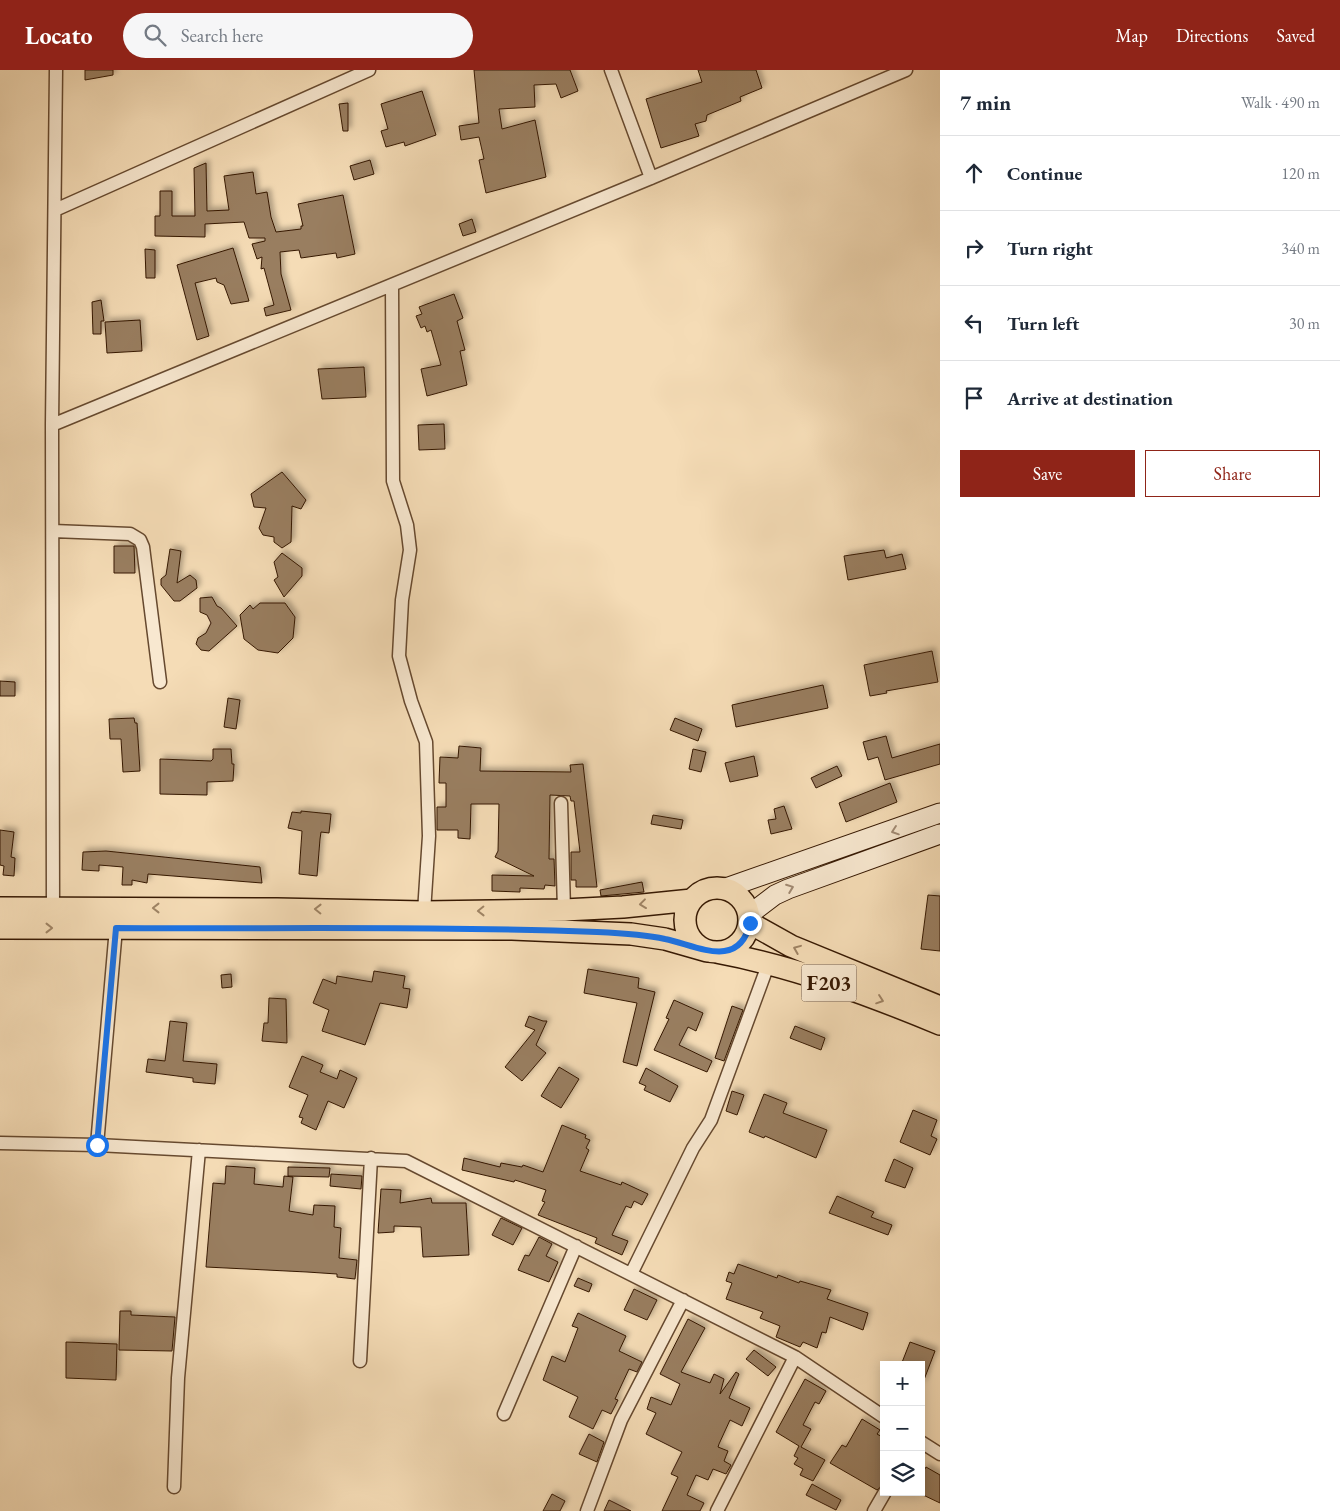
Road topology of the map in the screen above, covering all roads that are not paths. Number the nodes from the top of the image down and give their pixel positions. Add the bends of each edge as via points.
1 (56, 70) edge
2 (369, 70) edge
3 (611, 70) edge
4 (906, 70) edge
5 (651, 178) junction
6 (55, 210) junction
7 (392, 285) junction
8 (52, 425) junction
9 (53, 531) junction
10 (160, 682) dead end
11 (561, 802) dead end
12 (940, 813) edge
13 (940, 834) edge
14 (726, 888) junction
15 (692, 900) junction
16 (0, 908) edge
17 (53, 908) junction
18 (564, 910) junction
19 (424, 912) junction
20 (750, 919) junction
21 (0, 928) edge
22 (116, 928) junction
23 (712, 952) junction
24 (768, 964) junction
25 (940, 1007) edge
26 (940, 1024) edge
27 (0, 1143) edge
28 (97, 1145) junction
29 (199, 1150) junction
30 (371, 1158) junction
31 (576, 1246) junction
32 (630, 1274) junction
33 (683, 1300) junction
34 (794, 1357) junction
35 (360, 1361) dead end
36 (504, 1414) dead end
37 (880, 1414) edge
38 (925, 1445) edge
39 (940, 1454) edge
40 (174, 1487) dead end
41 (883, 1496) edge
42 (587, 1511) edge
43 (717, 1511) edge
44 (874, 1511) edge

1 - 6 street
2 - 6 street
3 - 5 street
4 - 5 street
5 - 7 street
6 - 8 street
7 - 8 street
7 - 19 street via 393,481 407,526 410,550 402,600 399,656 426,742 429,836
8 - 9 street
9 - 10 street via 130,534 140,540 144,548
9 - 17 street
11 - 18 street
12 -> 14 main road
20 -> 13 main road via 775,895 788,889
14 - 15 main road via 713,887 701,891
14 - 20 main road via 739,895
15 -> 18 main road
15 - 23 main road via 686,908 686,929 691,938
16 - 17 main road
19 -> 17 main road
18 -> 19 main road
20 - 23 main road via 748,931 739,945
25 -> 20 main road, F203 via 791,946
21 -> 22 main road, F203
22 - 23 main road, F203 via 591,932 666,939
22 - 28 street
23 - 24 main road, F203
24 -> 26 main road, F203 via 847,988
24 - 32 street via 710,1120
27 - 28 street
28 - 29 street
29 - 30 street
29 - 40 street via 178,1378
30 - 31 street via 406,1160 420,1166
30 - 35 street
31 - 32 street
31 - 36 street
32 - 33 street
33 - 34 street
33 - 42 street via 622,1420
34 - 37 street
34 - 43 street
38 - 39 street
41 - 44 street

